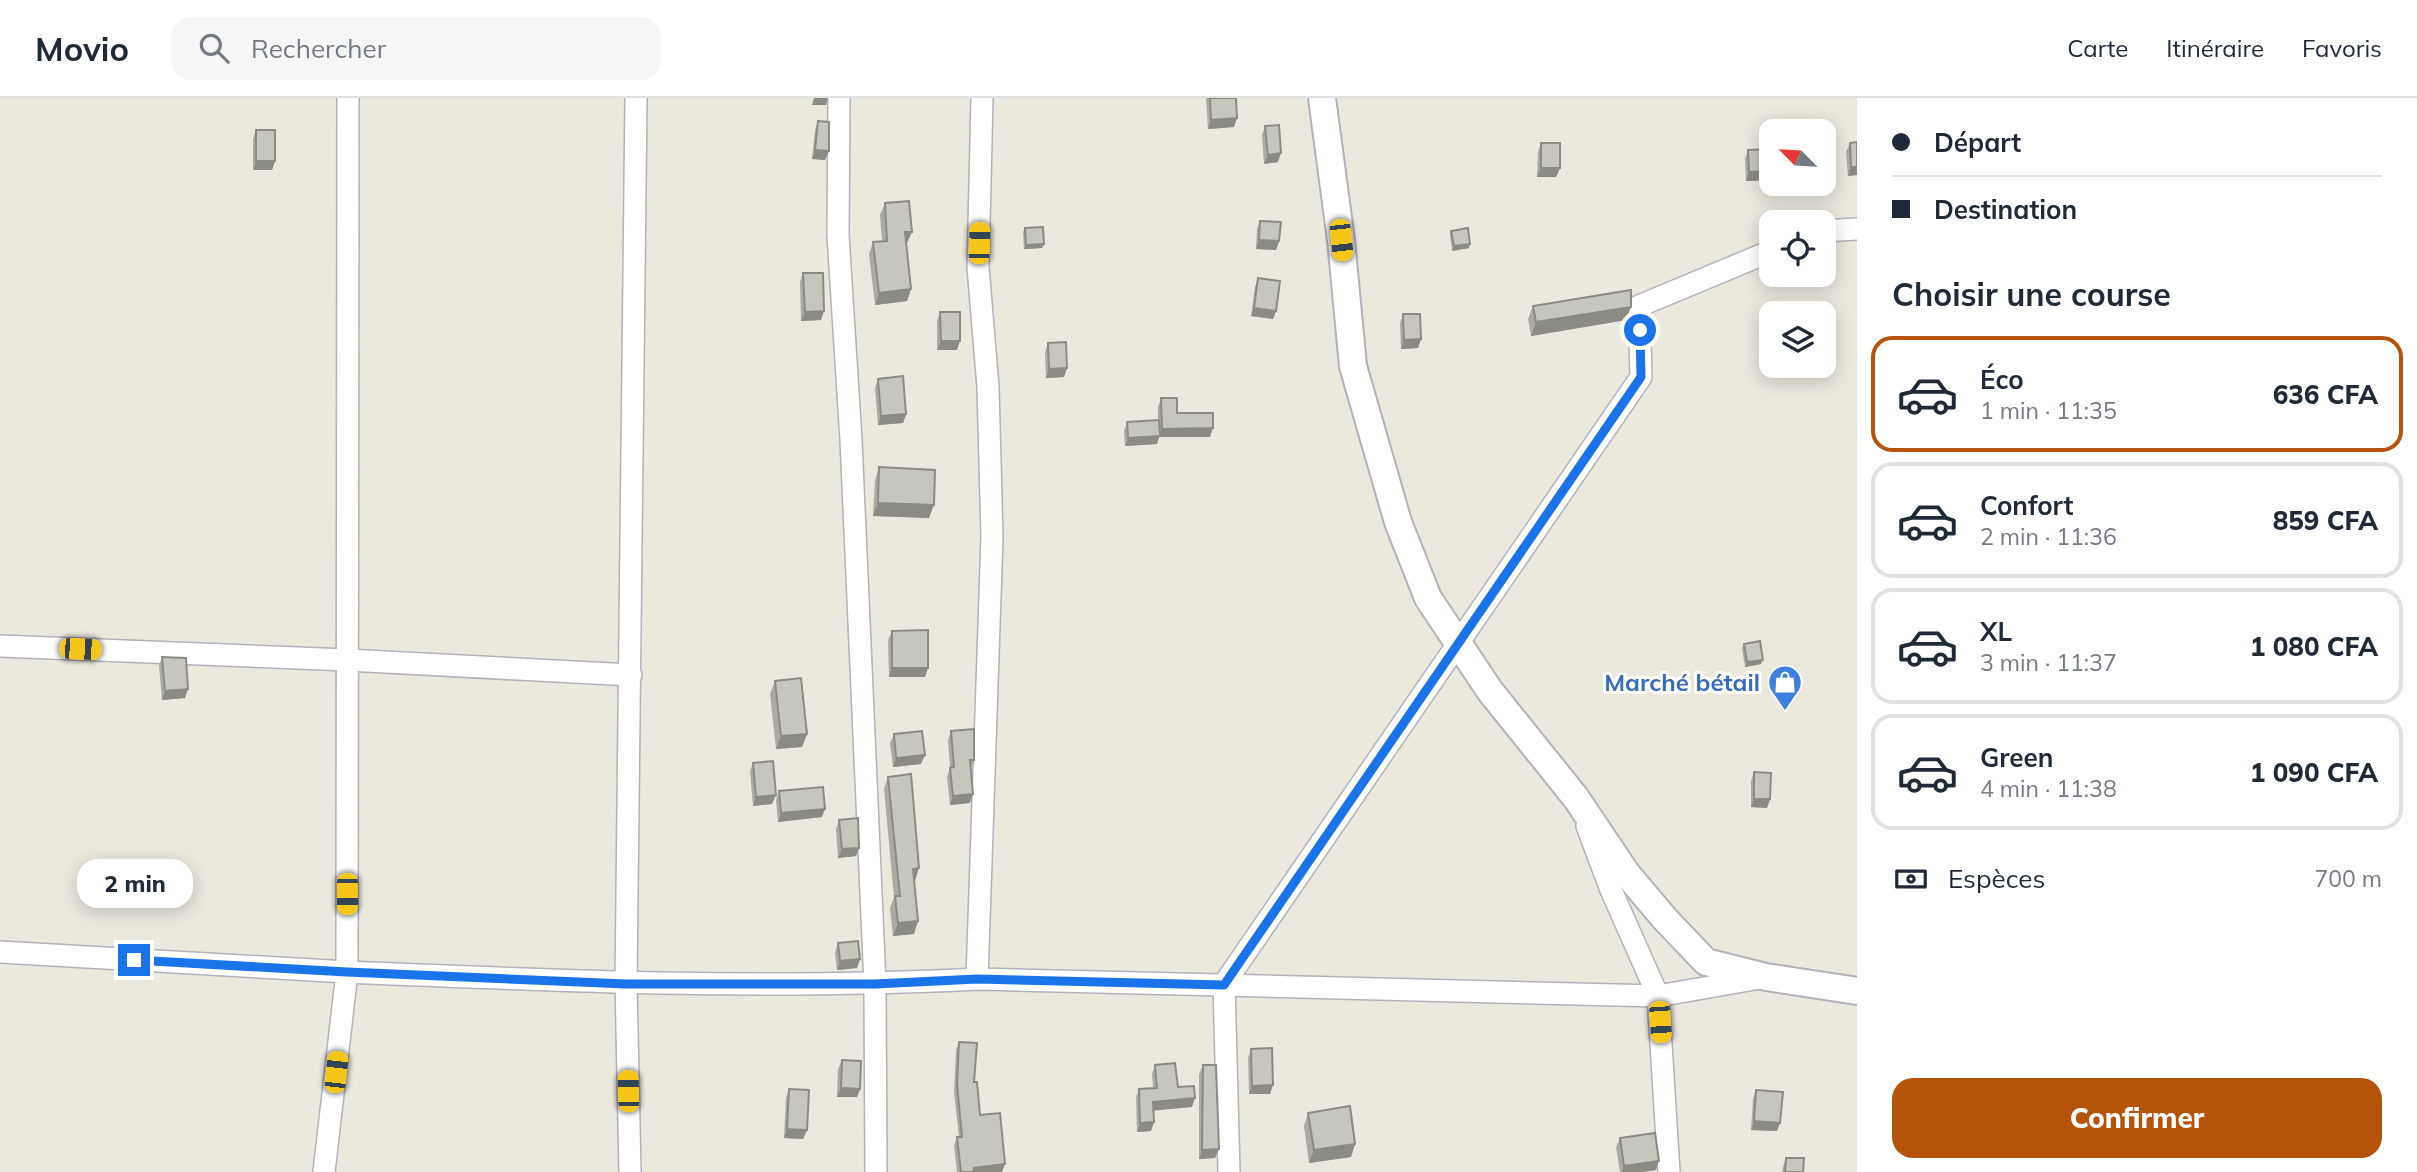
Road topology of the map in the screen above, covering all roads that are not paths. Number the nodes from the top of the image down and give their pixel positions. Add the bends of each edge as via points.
1 (348, 98) edge
2 (636, 98) edge
3 (839, 98) edge
4 (982, 98) edge
5 (1322, 98) edge
6 (1857, 229) edge
7 (1836, 230) edge
8 (1759, 256) edge
9 (1458, 643) junction
10 (0, 646) edge
11 (347, 660) junction
12 (631, 675) junction
13 (1576, 798) junction
14 (0, 952) edge
15 (347, 972) junction
16 (1766, 978) junction
17 (977, 979) junction
18 (626, 984) junction
19 (875, 984) junction
20 (1224, 985) junction
21 (1857, 991) edge
22 (1658, 996) junction
23 (324, 1172) edge
24 (630, 1172) edge
25 (876, 1172) edge
26 (1229, 1172) edge
27 (1669, 1172) edge

1 - 11 street
2 - 12 street
3 - 19 street via 838,235
4 - 17 street via 978,267 988,387 992,537
5 - 9 street via 1353,366 1398,522 1428,598
6 - 7 street
8 - 9 street via 1639,306 1641,377
9 - 13 street via 1490,691
9 - 20 street
10 - 11 street
11 - 12 street
11 - 15 street
12 - 18 street
13 - 16 street via 1627,874 1706,961
13 - 22 street
14 - 15 street
15 - 18 street
15 - 23 street
16 - 21 street
16 - 22 street
17 - 19 street
17 - 20 street
18 - 19 street
18 - 24 street
19 - 25 street
20 - 22 street
20 - 26 street
22 - 27 street

